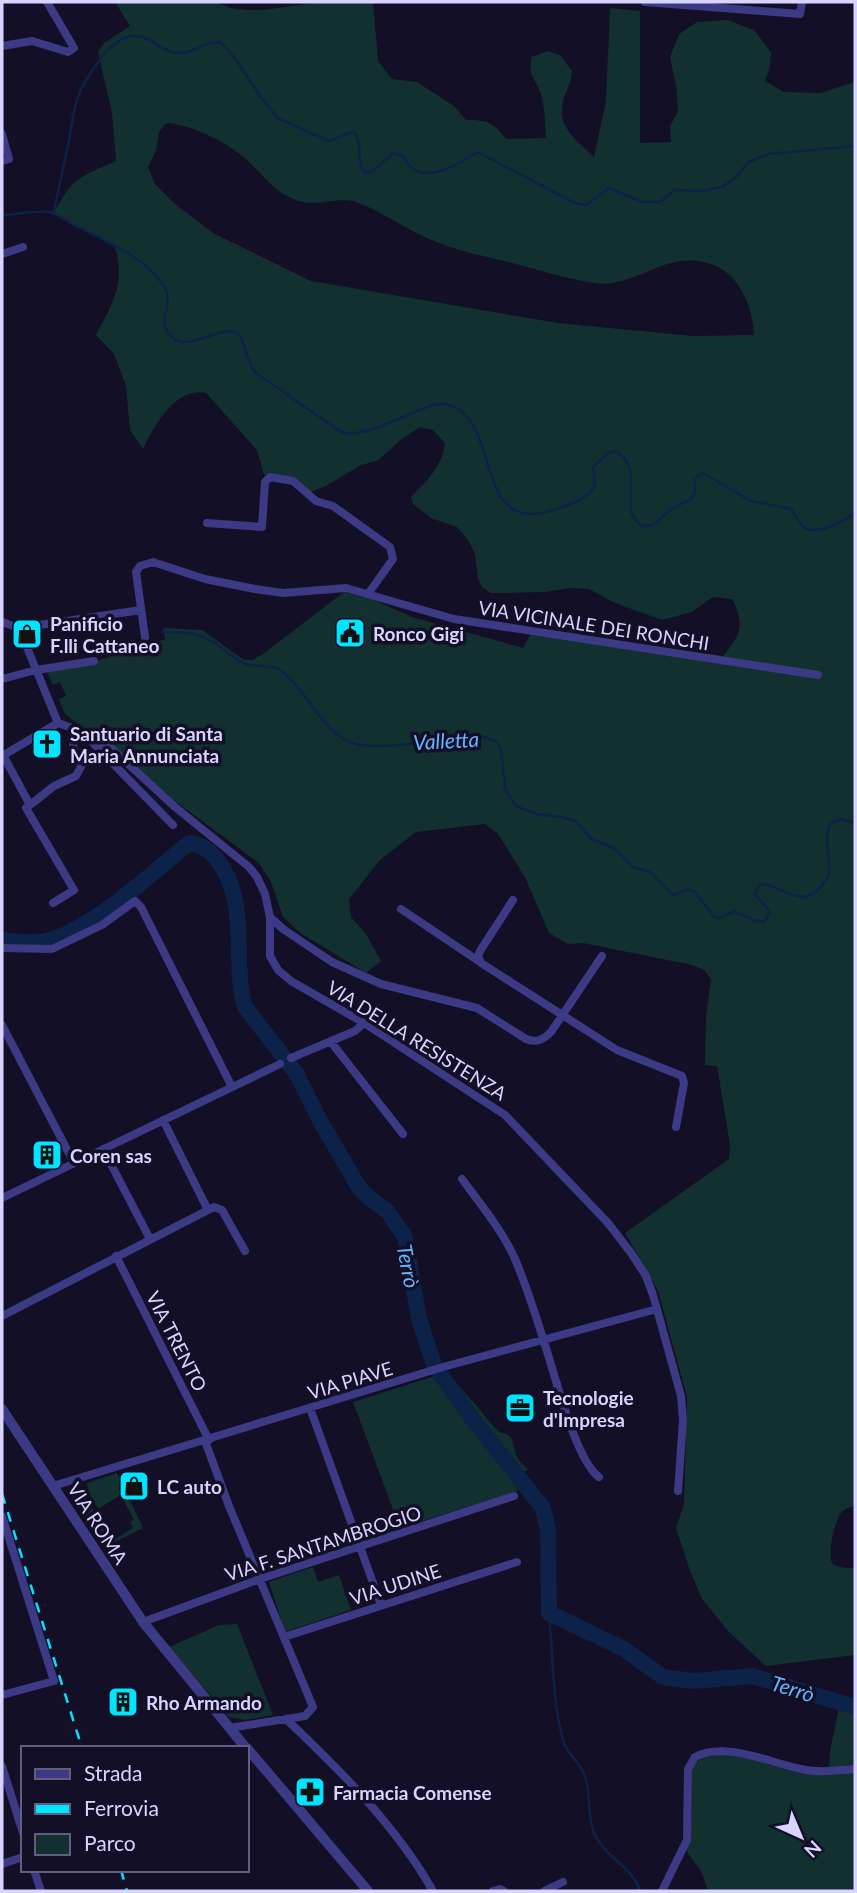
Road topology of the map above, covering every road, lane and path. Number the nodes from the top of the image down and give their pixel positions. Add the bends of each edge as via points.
1 (47, 2) edge
2 (645, 2) edge
3 (802, 2) edge
4 (2, 46) edge
5 (2, 134) edge
6 (5, 160) edge
7 (23, 247) dead end
8 (2, 254) edge
9 (207, 523) dead end
10 (368, 594) junction
11 (141, 610) junction
12 (2, 622) edge
13 (19, 628) junction
14 (145, 637) dead end
15 (94, 661) dead end
16 (36, 670) junction
17 (818, 675) dead end
18 (2, 679) edge
19 (58, 723) junction
20 (75, 729) junction
21 (88, 737) junction
22 (2, 756) edge
23 (30, 805) junction
24 (173, 825) dead end
25 (513, 900) dead end
26 (53, 903) dead end
27 (401, 909) dead end
28 (270, 917) junction
29 (2, 948) edge
30 (602, 956) dead end
31 (481, 963) junction
32 (564, 1015) junction
33 (364, 1023) junction
34 (2, 1025) edge
35 (331, 1042) junction
36 (292, 1058) dead end
37 (280, 1064) dead end
38 (232, 1087) junction
39 (163, 1120) junction
40 (676, 1127) dead end
41 (403, 1134) dead end
42 (103, 1149) junction
43 (74, 1163) junction
44 (462, 1179) dead end
45 (2, 1198) edge
46 (208, 1210) junction
47 (150, 1239) junction
48 (245, 1251) dead end
49 (116, 1256) junction
50 (657, 1309) junction
51 (2, 1316) edge
52 (544, 1341) junction
53 (310, 1408) junction
54 (2, 1409) edge
55 (207, 1440) junction
56 (599, 1477) dead end
57 (53, 1486) junction
58 (678, 1491) dead end
59 (514, 1496) dead end
60 (2, 1516) edge
61 (361, 1547) junction
62 (517, 1562) dead end
63 (260, 1579) junction
64 (381, 1605) junction
65 (143, 1622) junction
66 (284, 1637) junction
67 (2, 1695) edge
68 (286, 1719) junction
69 (229, 1728) junction
70 (245, 1746) edge
71 (248, 1749) edge
72 (2, 1766) edge
73 (855, 1769) edge
74 (21, 1827) edge
75 (21, 1858) edge
76 (2, 1864) edge
77 (35, 1872) edge
78 (563, 1882) dead end
79 (41, 1891) edge
80 (368, 1891) edge
81 (433, 1891) edge
82 (493, 1891) edge
83 (503, 1891) edge
84 (544, 1891) edge
85 (663, 1891) edge

1 - 4 street via 75,48 68,52 32,41
2 - 3 street via 800,14
5 - 6 street
7 - 8 street
9 - 10 street via 262,527 265,482 270,477 293,481 316,501 333,506 390,547 393,559
10 - 11 street, VIA VICINALE DEI RONCHI via 346,588 283,593 256,589 153,562 136,572
10 - 17 street, VIA VICINALE DEI RONCHI via 454,619
11 - 13 street
11 - 14 street, VIA VICINALE DEI RONCHI
12 - 13 street
13 - 16 street
15 - 16 street
16 - 18 street
16 - 19 street
19 - 20 street, VIA DELLA RESISTENZA
19 - 22 street
20 - 21 street, VIA DELLA RESISTENZA
20 - 23 street via 73,748 83,763 76,776
21 - 24 street
21 - 28 street, VIA DELLA RESISTENZA via 112,750 245,863 261,883
22 - 23 street
23 - 26 street via 26,808 74,890
25 - 31 street via 480,951
27 - 31 street
28 - 32 street via 332,962 381,984 477,1008 528,1040 545,1038
28 - 33 street, VIA DELLA RESISTENZA via 271,956 278,970
29 - 38 street via 52,950 102,925 135,901
30 - 32 street
31 - 32 street
32 - 40 street via 617,1050 682,1076
33 - 35 street
33 - 50 street, VIA DELLA RESISTENZA via 514,1123 625,1243 648,1280
34 - 43 street
35 - 36 street
35 - 41 street
37 - 38 street
38 - 39 street
39 - 42 street
39 - 46 street
42 - 43 street
42 - 47 street
43 - 45 street
44 - 52 street via 507,1244
46 - 47 street
46 - 48 street via 222,1210
47 - 49 street
49 - 51 street
49 - 55 street, VIA TRENTO
50 - 52 street, VIA PIAVE
50 - 58 street, VIA DELLA RESISTENZA via 682,1400
52 - 53 street, VIA PIAVE
52 - 56 street via 578,1441 589,1467
53 - 55 street, VIA PIAVE
53 - 61 street
54 - 57 street, VIA ROMA
55 - 57 street, VIA PIAVE
55 - 63 street, VIA TRENTO
57 - 65 street, VIA ROMA
59 - 61 street, VIA F. SANTAMBROGIO
60 - 67 street via 54,1681
61 - 63 street, VIA F. SANTAMBROGIO
61 - 64 street
62 - 64 street, VIA UDINE
63 - 65 street, VIA F. SANTAMBROGIO
63 - 66 street, VIA TRENTO
64 - 66 street, VIA UDINE
65 - 69 street, VIA ROMA
66 - 68 street, VIA TRENTO via 313,1707 308,1715
68 - 69 street
68 - 81 street via 381,1818
69 - 70 street, VIA ROMA
71 - 80 street, VIA ROMA
72 - 74 street
73 - 85 street via 808,1771 738,1754 695,1756 688,1769 687,1840
75 - 76 street
77 - 79 street
78 - 84 street
82 - 83 street

